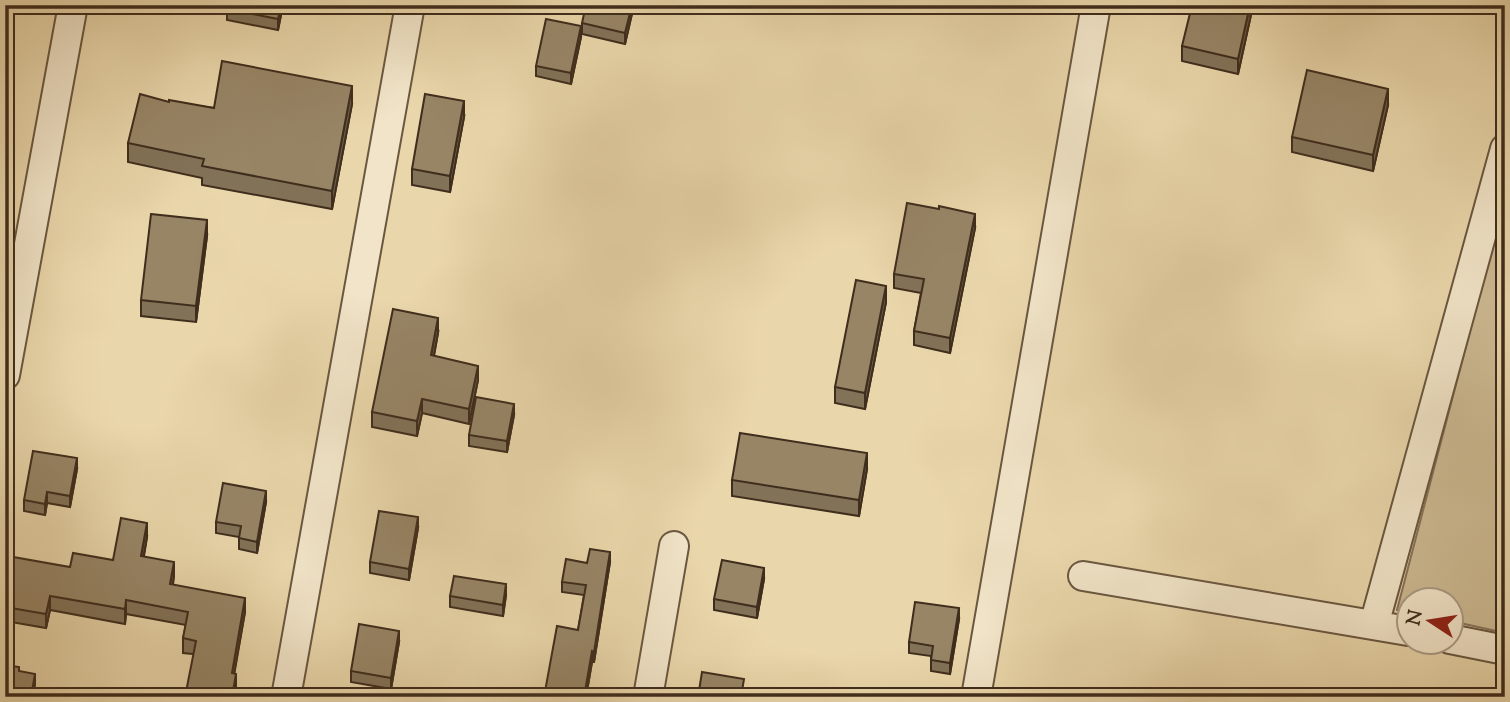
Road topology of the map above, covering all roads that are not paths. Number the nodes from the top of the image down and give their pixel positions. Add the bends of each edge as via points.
1 (73, 5) edge
2 (410, 5) edge
3 (1096, 5) edge
4 (1505, 149) edge
5 (5, 375) edge
6 (674, 546) dead end
7 (1083, 576) dead end
8 (1374, 625) junction
9 (1394, 628) edge
10 (1464, 642) edge
11 (1505, 650) edge
12 (286, 697) edge
13 (648, 697) edge
14 (976, 697) edge

1 - 5 street
2 - 12 street
3 - 14 street
4 - 8 street
6 - 13 street
7 - 8 street
8 - 9 street
10 - 11 street

